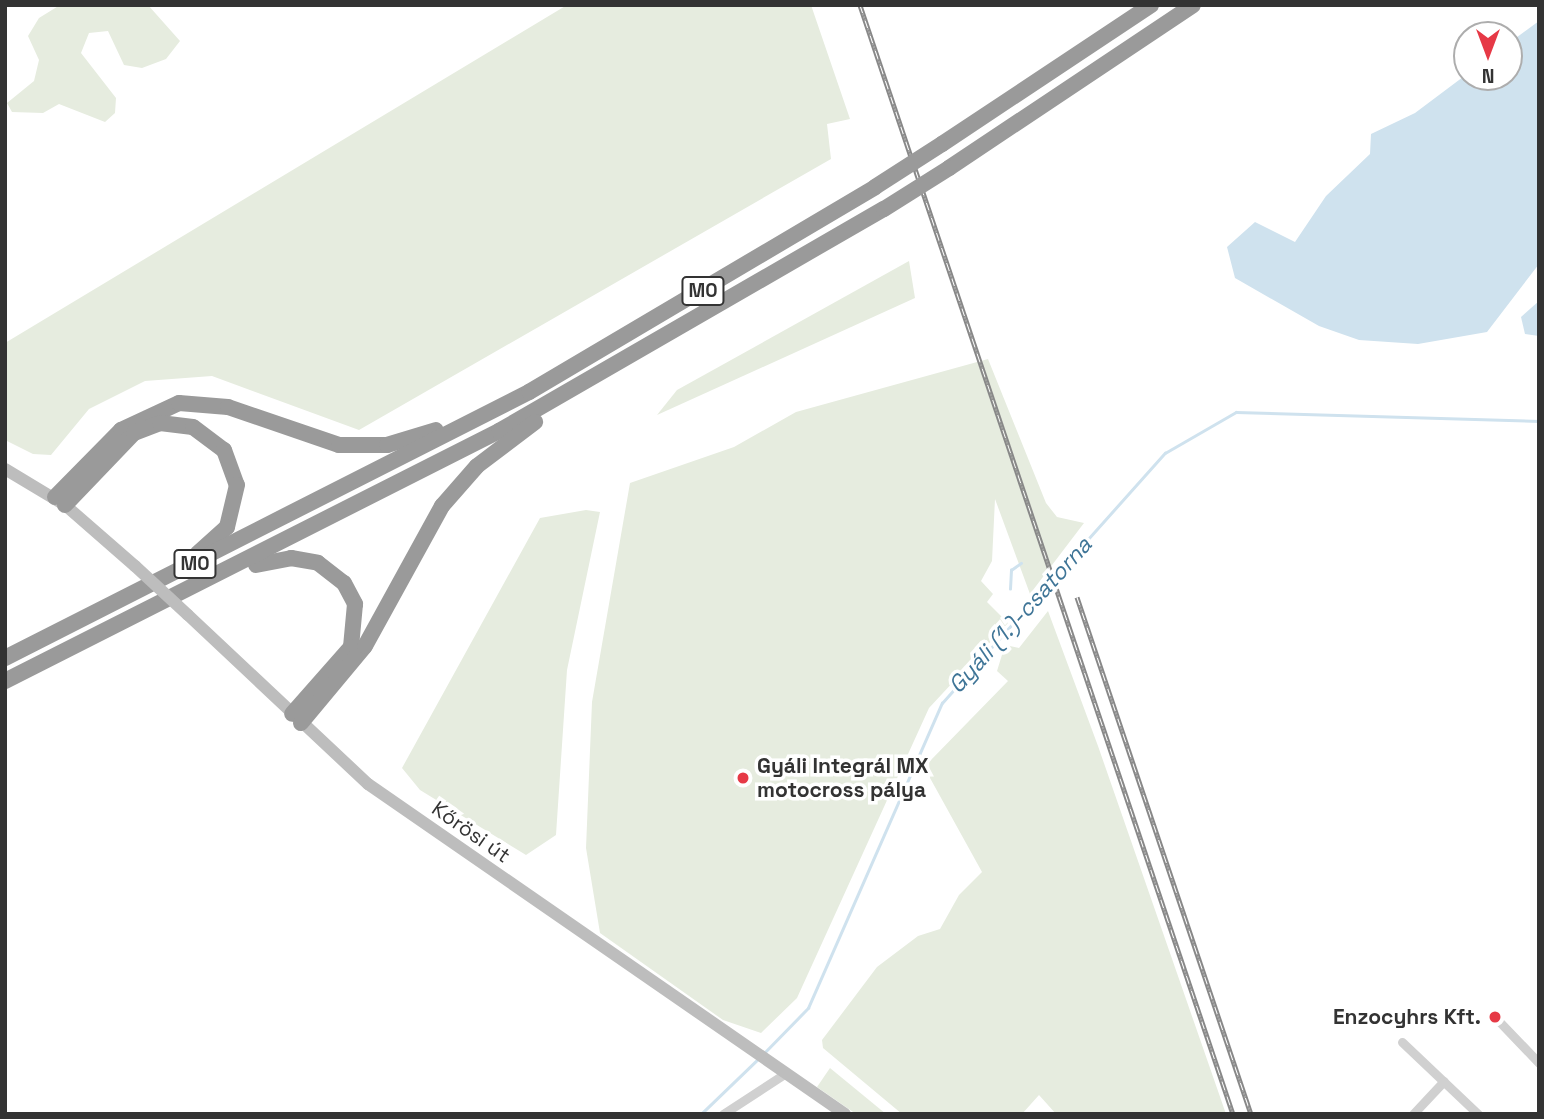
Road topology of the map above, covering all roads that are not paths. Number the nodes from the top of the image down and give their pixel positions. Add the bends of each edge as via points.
1 (1151, 5) edge
2 (1193, 5) edge
3 (590, 381) junction
4 (529, 392) junction
5 (5, 469) edge
6 (60, 501) junction
7 (214, 577) junction
8 (117, 602) junction
9 (5, 658) edge
10 (5, 681) edge
11 (296, 718) junction
12 (1492, 1014) dead end
13 (1402, 1042) dead end
14 (1539, 1063) edge
15 (786, 1073) junction
16 (1444, 1081) junction
17 (723, 1114) edge
18 (845, 1114) edge
19 (1413, 1114) edge
20 (1478, 1114) edge

1 - 4 highway, M0, bridge via 875,187
2 - 3 highway, M0, bridge via 884,209
3 - 7 highway, M0
3 - 11 highway via 504,444 453,493 415,546 358,657
4 - 6 highway via 416,438 364,447 323,442 211,403 170,405 121,430
4 - 8 highway, M0
5 - 6 main road
6 - 8 highway via 121,443 153,425 200,429 231,462 237,499 223,532
6 - 11 main road, Kőrösi út, bridge
7 - 10 highway, M0
7 - 11 highway via 291,558 329,568 347,587 356,612 351,647
8 - 9 highway, M0
11 - 15 main road, Kőrösi út via 368,784
12 - 14 street
13 - 16 street
15 - 17 street
15 - 18 main road, Kőrösi út
16 - 19 street
16 - 20 street

